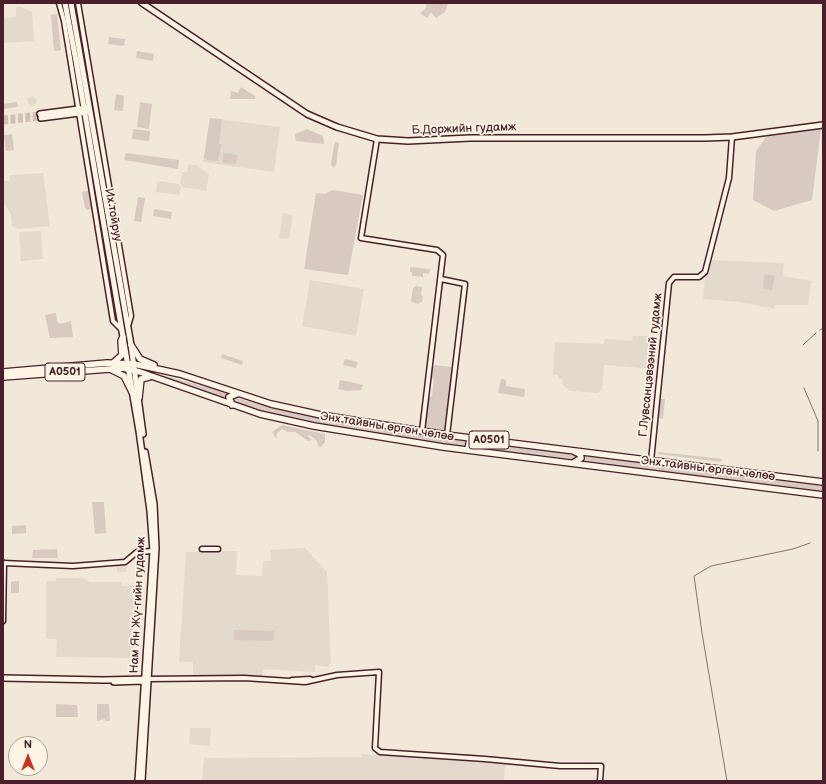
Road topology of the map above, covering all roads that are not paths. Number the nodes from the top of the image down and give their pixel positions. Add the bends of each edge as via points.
1 (59, 3) edge
2 (65, 3) edge
3 (71, 3) edge
4 (78, 3) edge
5 (142, 3) edge
6 (87, 110) junction
7 (78, 111) junction
8 (40, 116) tunnel mouth
9 (823, 125) edge
10 (732, 137) junction
11 (377, 139) junction
12 (441, 279) junction
13 (128, 326) junction
14 (123, 334) junction
15 (131, 345) junction
16 (112, 363) junction
17 (128, 366) junction
18 (134, 367) junction
19 (161, 368) junction
20 (96, 369) junction
21 (3, 372) edge
22 (3, 377) edge
23 (157, 379) junction
24 (224, 389) junction
25 (132, 392) junction
26 (239, 394) junction
27 (139, 398) junction
28 (219, 400) junction
29 (232, 405) junction
30 (139, 430) joint
31 (422, 431) junction
32 (447, 435) junction
33 (470, 438) junction
34 (468, 450) junction
35 (575, 451) junction
36 (589, 453) junction
37 (651, 461) junction
38 (572, 463) junction
39 (588, 466) junction
40 (823, 482) edge
41 (823, 495) edge
42 (202, 549) dead end
43 (218, 549) dead end
44 (152, 551) junction
45 (4, 563) edge
46 (3, 621) edge
47 (3, 678) edge
48 (146, 679) junction
49 (138, 781) edge
50 (142, 781) edge
51 (600, 781) edge

1 - 7 street
2 - 6 main road, Их тойруу
3 - 6 main road, Их тойруу
4 - 13 street via 131,316
5 - 11 main road, Б.Доржийн гудамж via 307,114 337,127
6 - 7 main road
6 - 13 main road, Их тойруу
6 - 14 main road, Их тойруу
7 - 8 main road
7 - 14 street via 113,321
9 - 10 main road, Б.Доржийн гудамж
10 - 11 main road, Б.Доржийн гудамж via 470,138 408,141
10 - 37 street, Г.Лувсанцэвээний гудамж via 729,178 705,273 698,278 674,277 668,284
11 - 12 street via 361,238 440,251 443,255
12 - 31 street
12 - 32 street via 465,284
13 - 15 main road, Их тойруу
14 - 16 highway via 122,355
14 - 17 main road, Их тойруу
15 - 18 main road, Их тойруу
15 - 19 highway via 140,358
16 - 17 highway, Энх тайвны өргөн чөлөө / A0501
16 - 21 highway, Энх тайвны өргөн чөлөө / A0501
17 - 18 highway, Энх тайвны өргөн чөлөө / A0501
17 - 20 highway, Энх тайвны өргөн чөлөө / A0501
17 - 25 main road, Их тойруу
18 - 19 highway, Энх тайвны өргөн чөлөө / A0501
18 - 23 highway, Энх тайвны өргөн чөлөө / A0501
18 - 27 main road, Их тойруу
19 - 24 highway, Энх тайвны өргөн чөлөө / A0501
20 - 22 highway, Энх тайвны өргөн чөлөө / A0501
20 - 25 highway via 121,373
23 - 27 highway via 147,376 141,379
23 - 28 highway, Энх тайвны өргөн чөлөө / A0501
24 - 26 highway, Энх тайвны өргөн чөлөө / A0501
24 - 28 highway via 227,397
25 - 30 main road, Их тойруу
26 - 29 highway via 229,396
26 - 31 highway, Энх тайвны өргөн чөлөө / A0501 via 291,409
27 - 48 main road, Нам Ян Жү-гийн гудамж via 156,535
28 - 29 highway, Энх тайвны өргөн чөлөө / A0501
29 - 34 highway, Энх тайвны өргөн чөлөө / A0501 via 314,426
30 - 44 main road, Нам Ян Жү-гийн гудамж via 150,512
31 - 32 highway, Энх тайвны өргөн чөлөө / A0501
32 - 33 highway, Энх тайвны өргөн чөлөө / A0501
33 - 34 highway
33 - 35 highway, Энх тайвны өргөн чөлөө / A0501
34 - 38 highway, Энх тайвны өргөн чөлөө / A0501
35 - 36 highway, Энх тайвны өргөн чөлөө / A0501
35 - 38 highway via 581,458
36 - 37 highway, Энх тайвны өргөн чөлөө / A0501
36 - 39 highway via 582,458
37 - 40 highway, Энх тайвны өргөн чөлөө / A0501
38 - 39 highway, Энх тайвны өргөн чөлөө / A0501
39 - 41 highway, Энх тайвны өргөн чөлөө / A0501
42 - 43 street
44 - 45 street via 138,552 125,562 73,566
44 - 48 main road, Нам Ян Жү-гийн гудамж
45 - 46 street
47 - 48 main road via 110,682
48 - 49 main road, Нам Ян Жү-гийн гудамж
48 - 50 main road, Нам Ян Жү-гийн гудамж
48 - 51 street via 216,678 300,682 347,674 379,672 375,748 380,752 560,766 601,766

